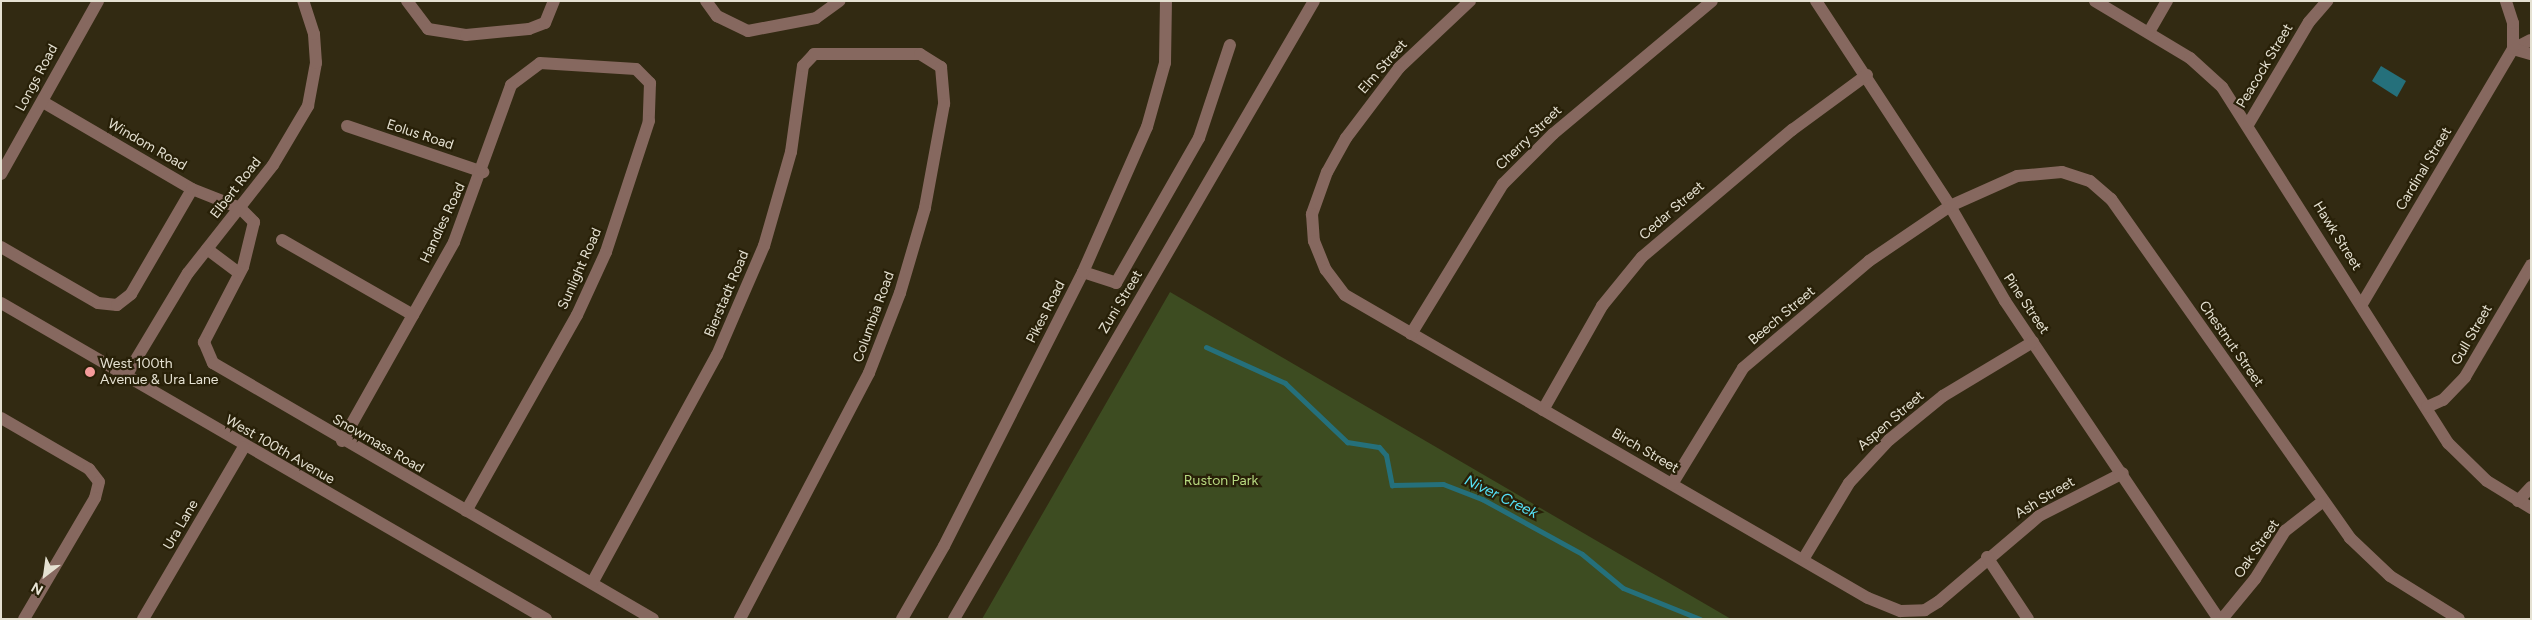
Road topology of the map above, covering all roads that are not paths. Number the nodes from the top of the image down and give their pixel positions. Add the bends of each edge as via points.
1 (98, 1) edge
2 (303, 1) edge
3 (408, 1) edge
4 (554, 1) edge
5 (706, 1) edge
6 (839, 1) edge
7 (1166, 1) edge
8 (1314, 1) edge
9 (1470, 1) edge
10 (1712, 1) edge
11 (1816, 1) edge
12 (2095, 1) edge
13 (2167, 1) edge
14 (2327, 1) edge
15 (2506, 1) edge
16 (2149, 32) junction
17 (2531, 40) edge
18 (1230, 45) dead end
19 (2513, 48) junction
20 (876, 54) joint
21 (2531, 54) edge
22 (591, 64) joint
23 (1867, 75) junction
24 (43, 102) junction
25 (2249, 123) junction
26 (347, 126) dead end
27 (1332, 164) joint
28 (3, 172) edge
29 (483, 172) junction
30 (192, 189) junction
31 (1950, 206) junction
32 (240, 208) junction
33 (282, 240) dead end
34 (1, 247) edge
35 (207, 249) junction
36 (2531, 265) edge
37 (1083, 272) junction
38 (239, 273) junction
39 (1, 304) edge
40 (2362, 304) junction
41 (413, 315) junction
42 (1411, 334) junction
43 (2033, 342) junction
44 (126, 376) junction
45 (2427, 407) junction
46 (1543, 410) junction
47 (1, 418) edge
48 (342, 441) junction
49 (244, 446) junction
50 (2123, 473) junction
51 (1672, 484) junction
52 (2531, 487) edge
53 (2518, 501) junction
54 (2322, 502) junction
55 (2531, 508) edge
56 (466, 511) junction
57 (1987, 557) junction
58 (1804, 558) junction
59 (592, 583) junction
60 (24, 619) edge
61 (143, 619) edge
62 (546, 619) edge
63 (653, 619) edge
64 (740, 619) edge
65 (902, 619) edge
66 (954, 619) edge
67 (2028, 619) edge
68 (2221, 619) edge
69 (2459, 619) edge

1 - 24 street, Longs Road
2 - 32 street, Elbert Road via 314,34 313,91 285,147
3 - 4 street via 428,29 466,35 538,26 550,18
5 - 6 street via 722,20 748,31 816,18
7 - 37 street, Pikes Road via 1168,40 1158,92
8 - 66 street, Zuni Street
9 - 27 street, Elm Street via 1399,68
10 - 42 street, Cherry Street via 1568,121 1503,184
11 - 23 street, Pine Street
12 - 16 street, Hawk Street
13 - 16 street
14 - 25 street, Peacock Street via 2309,22
15 - 19 street via 2513,23
16 - 25 street, Hawk Street via 2206,70
17 - 19 street
18 - 37 street via 1199,138 1116,283
19 - 21 street
19 - 40 street, Cardinal Street
20 - 59 street, Bierstadt Road via 814,54 803,66 791,152 764,246 717,355
20 - 64 street, Columbia Road via 920,54 936,61 944,76 944,104 925,208 869,373
22 - 29 street, Handles Road via 540,64 519,76 512,85
22 - 56 street, Sunlight Road via 636,70 650,83 649,122 638,162 606,252 577,315
23 - 31 street, Pine Street
23 - 46 street, Cedar Street via 1792,130 1642,257 1602,306
24 - 28 street, Longs Road
24 - 30 street, Windom Road
25 - 40 street, Hawk Street
26 - 29 street, Eolus Road
27 - 42 street, Birch Street via 1312,214 1319,254 1345,294
29 - 41 street, Handles Road via 454,242
30 - 32 street, Windom Road
30 - 34 street via 131,294 117,305 98,303
31 - 43 street, Pine Street
31 - 51 street, Beech Street via 1869,262 1743,368
31 - 54 street, Chestnut Street via 2031,172 2071,174 2097,186 2111,199
32 - 35 street, Elbert Road
32 - 38 street, Snowmass Road via 254,222
33 - 41 street
35 - 38 street
35 - 44 street, Elbert Road
36 - 45 street, Gull Street via 2466,376 2443,400
37 - 65 street, Pikes Road via 944,546
38 - 48 street, Snowmass Road via 204,342 207,357
39 - 44 street, West 100th Avenue
40 - 45 street, Hawk Street
41 - 48 street, Handles Road
42 - 46 street, Birch Street
43 - 50 street, Pine Street
43 - 58 street, Aspen Street via 1943,396 1889,440 1849,484
44 - 49 street, West 100th Avenue
45 - 53 street, Hawk Street via 2455,452
46 - 51 street, Birch Street
47 - 60 street via 89,469 99,482 95,498
48 - 56 street, Snowmass Road
49 - 61 street, Ura Lane
49 - 62 street, West 100th Avenue
50 - 57 street, Ash Street via 2038,516
50 - 68 street, Pine Street
51 - 58 street, Birch Street
52 - 53 street
53 - 55 street, Hawk Street
54 - 68 street, Oak Street via 2285,531 2255,579
54 - 69 street, Chestnut Street via 2390,576
56 - 59 street, Snowmass Road
57 - 58 street, Birch Street via 1938,602 1909,612 1868,598
57 - 67 street
59 - 63 street, Snowmass Road

